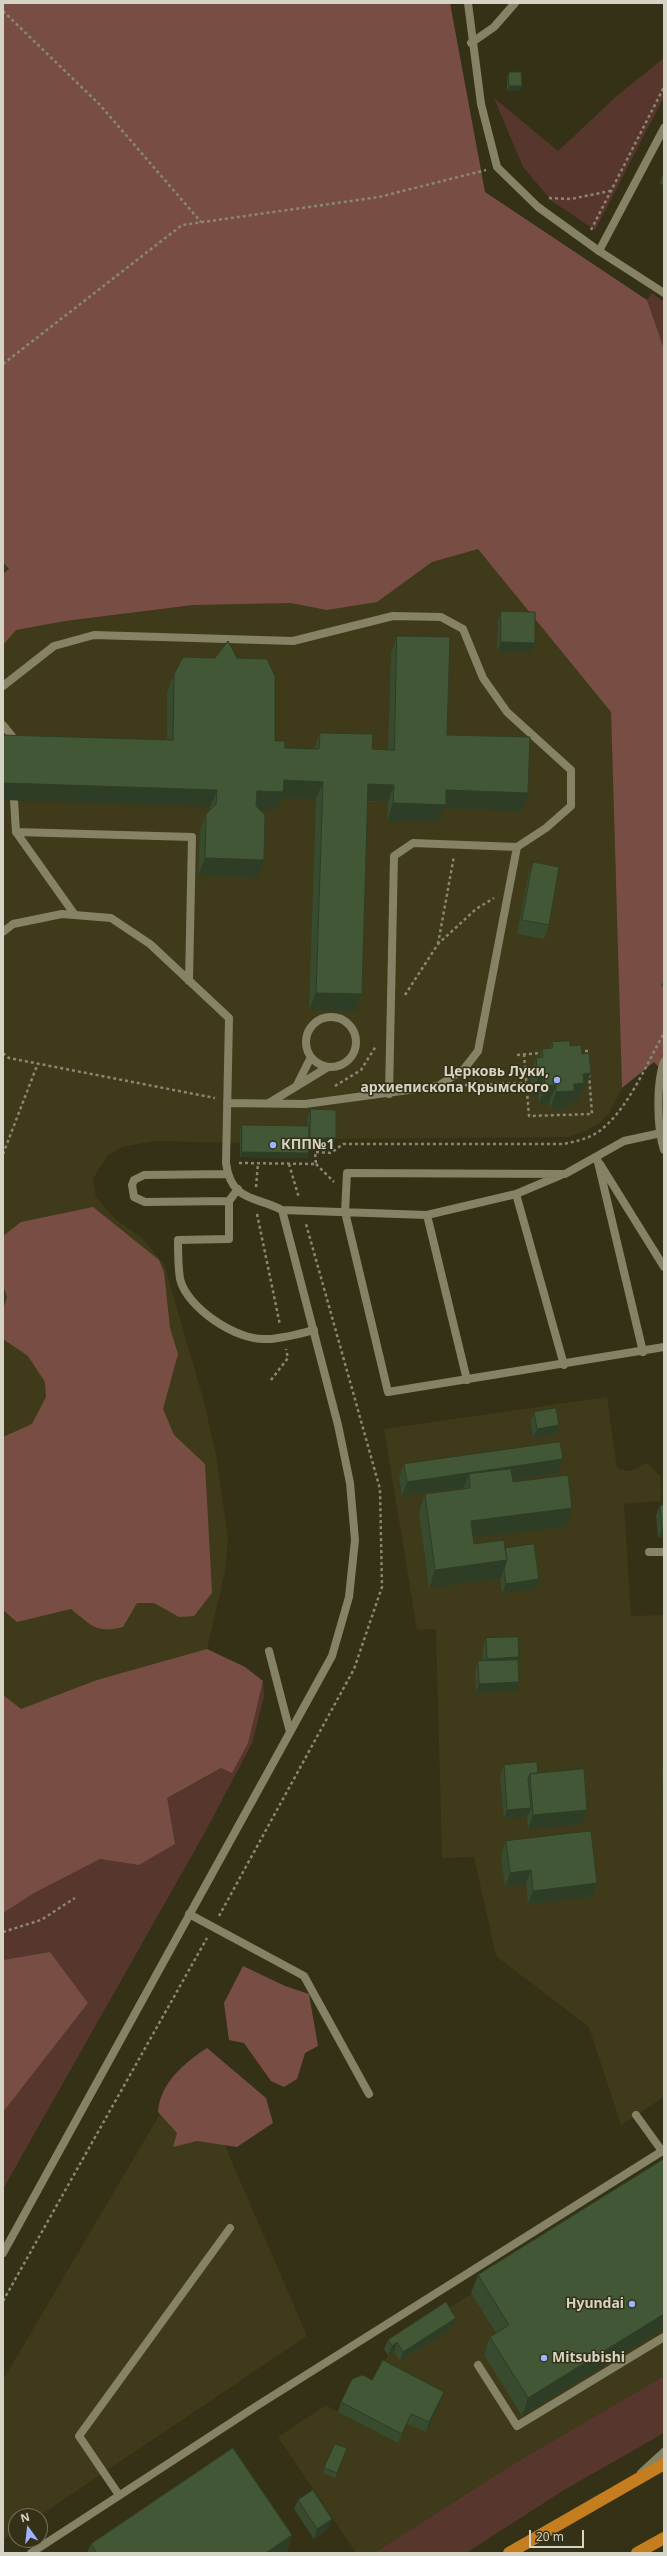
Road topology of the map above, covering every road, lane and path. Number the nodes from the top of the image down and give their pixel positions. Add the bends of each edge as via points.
1 (468, 3) edge
2 (515, 3) edge
3 (3, 11) edge
4 (471, 43) junction
5 (664, 86) edge
6 (664, 128) edge
7 (497, 167) junction
8 (610, 191) junction
9 (524, 194) junction
10 (202, 222) junction
11 (585, 241) junction
12 (599, 251) junction
13 (664, 293) edge
14 (3, 364) edge
15 (3, 686) edge
16 (3, 725) edge
17 (14, 753) edge
18 (14, 800) edge
19 (16, 832) junction
20 (456, 845) junction
21 (517, 847) junction
22 (509, 888) junction
23 (75, 915) junction
24 (3, 923) edge
25 (13, 924) junction
26 (3, 932) edge
27 (438, 944) junction
28 (189, 981) junction
29 (390, 1018) junction
30 (664, 1032) edge
31 (572, 1052) edge
32 (3, 1053) edge
33 (548, 1053) edge
34 (524, 1054) junction
35 (517, 1055) dead end
36 (311, 1057) junction
37 (588, 1058) edge
38 (664, 1062) edge
39 (38, 1063) junction
40 (589, 1066) edge
41 (328, 1067) junction
42 (526, 1083) junction
43 (297, 1085) junction
44 (438, 1086) junction
45 (330, 1089) dead end
46 (389, 1094) junction
47 (227, 1102) junction
48 (269, 1104) junction
49 (661, 1133) junction
50 (664, 1150) edge
51 (3, 1154) edge
52 (596, 1158) junction
53 (226, 1163) junction
54 (258, 1163) junction
55 (289, 1164) junction
56 (316, 1164) junction
57 (227, 1174) junction
58 (565, 1174) junction
59 (238, 1189) junction
60 (516, 1194) junction
61 (346, 1195) junction
62 (229, 1201) junction
63 (256, 1202) junction
64 (282, 1210) junction
65 (302, 1210) junction
66 (345, 1212) junction
67 (427, 1215) junction
68 (664, 1267) edge
69 (314, 1330) junction
70 (283, 1337) junction
71 (664, 1348) edge
72 (643, 1352) junction
73 (564, 1365) junction
74 (271, 1380) dead end
75 (467, 1380) junction
76 (649, 1552) dead end
77 (664, 1552) edge
78 (269, 1651) dead end
79 (290, 1732) junction
80 (75, 1898) dead end
81 (189, 1914) junction
82 (213, 1927) junction
83 (3, 1932) edge
84 (369, 2094) dead end
85 (636, 2115) dead end
86 (663, 2151) edge
87 (230, 2228) dead end
88 (3, 2253) edge
89 (3, 2301) edge
90 (664, 2337) edge
91 (478, 2365) dead end
92 (664, 2452) edge
93 (664, 2464) edge
94 (630, 2482) junction
95 (119, 2495) junction
96 (664, 2538) edge
97 (31, 2553) edge
98 (509, 2553) edge
99 (637, 2553) edge

1 - 4 street
2 - 4 street via 494,27
3 - 10 path via 100,105
4 - 7 street via 481,104
5 - 8 path
6 - 12 street
7 - 9 street
7 - 10 path via 379,197
8 - 9 path via 572,199
8 - 11 path
9 - 11 street
10 - 14 path via 182,224
11 - 12 street
12 - 13 street
15 - 21 street via 54,646 94,635 293,642 393,616 441,617 463,629 483,678 507,712 571,770 571,806 546,828
16 - 17 street via 15,740
18 - 19 street
19 - 23 street
19 - 28 street via 192,837
20 - 21 street
20 - 27 path
20 - 29 street via 413,843 394,856
21 - 22 street
22 - 27 path via 476,909
22 - 44 street via 478,1051 464,1069
23 - 25 street via 62,914
23 - 28 street via 111,918 150,944
24 - 25 street
25 - 26 street
27 - 29 path
28 - 47 street via 229,1018
29 - 45 path via 361,1070
29 - 46 street
30 - 56 path via 612,1120 599,1132 583,1140 564,1144 343,1144 331,1153 315,1152
31 - 37 path via 588,1051
32 - 39 path via 9,1058
33 - 34 path
34 - 35 path
34 - 42 path
36 - 41 street via 318,1064
36 - 41 street via 306,1048 309,1028 325,1017 335,1016 345,1020 352,1027 357,1046 347,1062 338,1067
36 - 43 street
38 - 49 street via 659,1075
39 - 47 path
39 - 51 path
40 - 42 path via 592,1114 529,1116
41 - 43 street
42 - 44 path
43 - 48 street
44 - 46 street
46 - 48 street via 305,1104
47 - 48 street
47 - 53 street
49 - 50 street
49 - 52 street via 624,1142
52 - 58 street
52 - 68 street
52 - 72 street
53 - 54 path
53 - 57 street
54 - 55 path
54 - 63 path
55 - 56 path
55 - 65 path
56 - 61 path
57 - 59 street
57 - 62 street via 144,1175 134,1180 132,1191 134,1197 145,1202
58 - 60 street
58 - 61 street via 348,1173
59 - 62 street
59 - 63 street
60 - 67 street
60 - 73 street
61 - 66 street
62 - 70 street via 229,1239 178,1240 180,1281 194,1302 228,1330 264,1340
63 - 64 street via 271,1204
63 - 70 path via 257,1219
64 - 65 street
64 - 69 street
65 - 66 street
65 - 82 path via 380,1489 382,1587 354,1669
66 - 67 street
66 - 75 street via 388,1392
67 - 75 street
69 - 70 street
69 - 79 street via 350,1483 355,1540 349,1598 332,1656
70 - 74 path via 288,1358
71 - 72 street
72 - 73 street
73 - 75 street
76 - 77 street
78 - 79 street
79 - 81 street
80 - 83 path via 41,1920
81 - 82 street
81 - 88 street
82 - 84 street via 304,1976
82 - 89 path
85 - 86 street
86 - 95 street
87 - 95 street via 79,2436
90 - 91 street via 517,2426
92 - 94 street
93 - 94 highway
94 - 98 highway
95 - 97 street
96 - 99 highway

